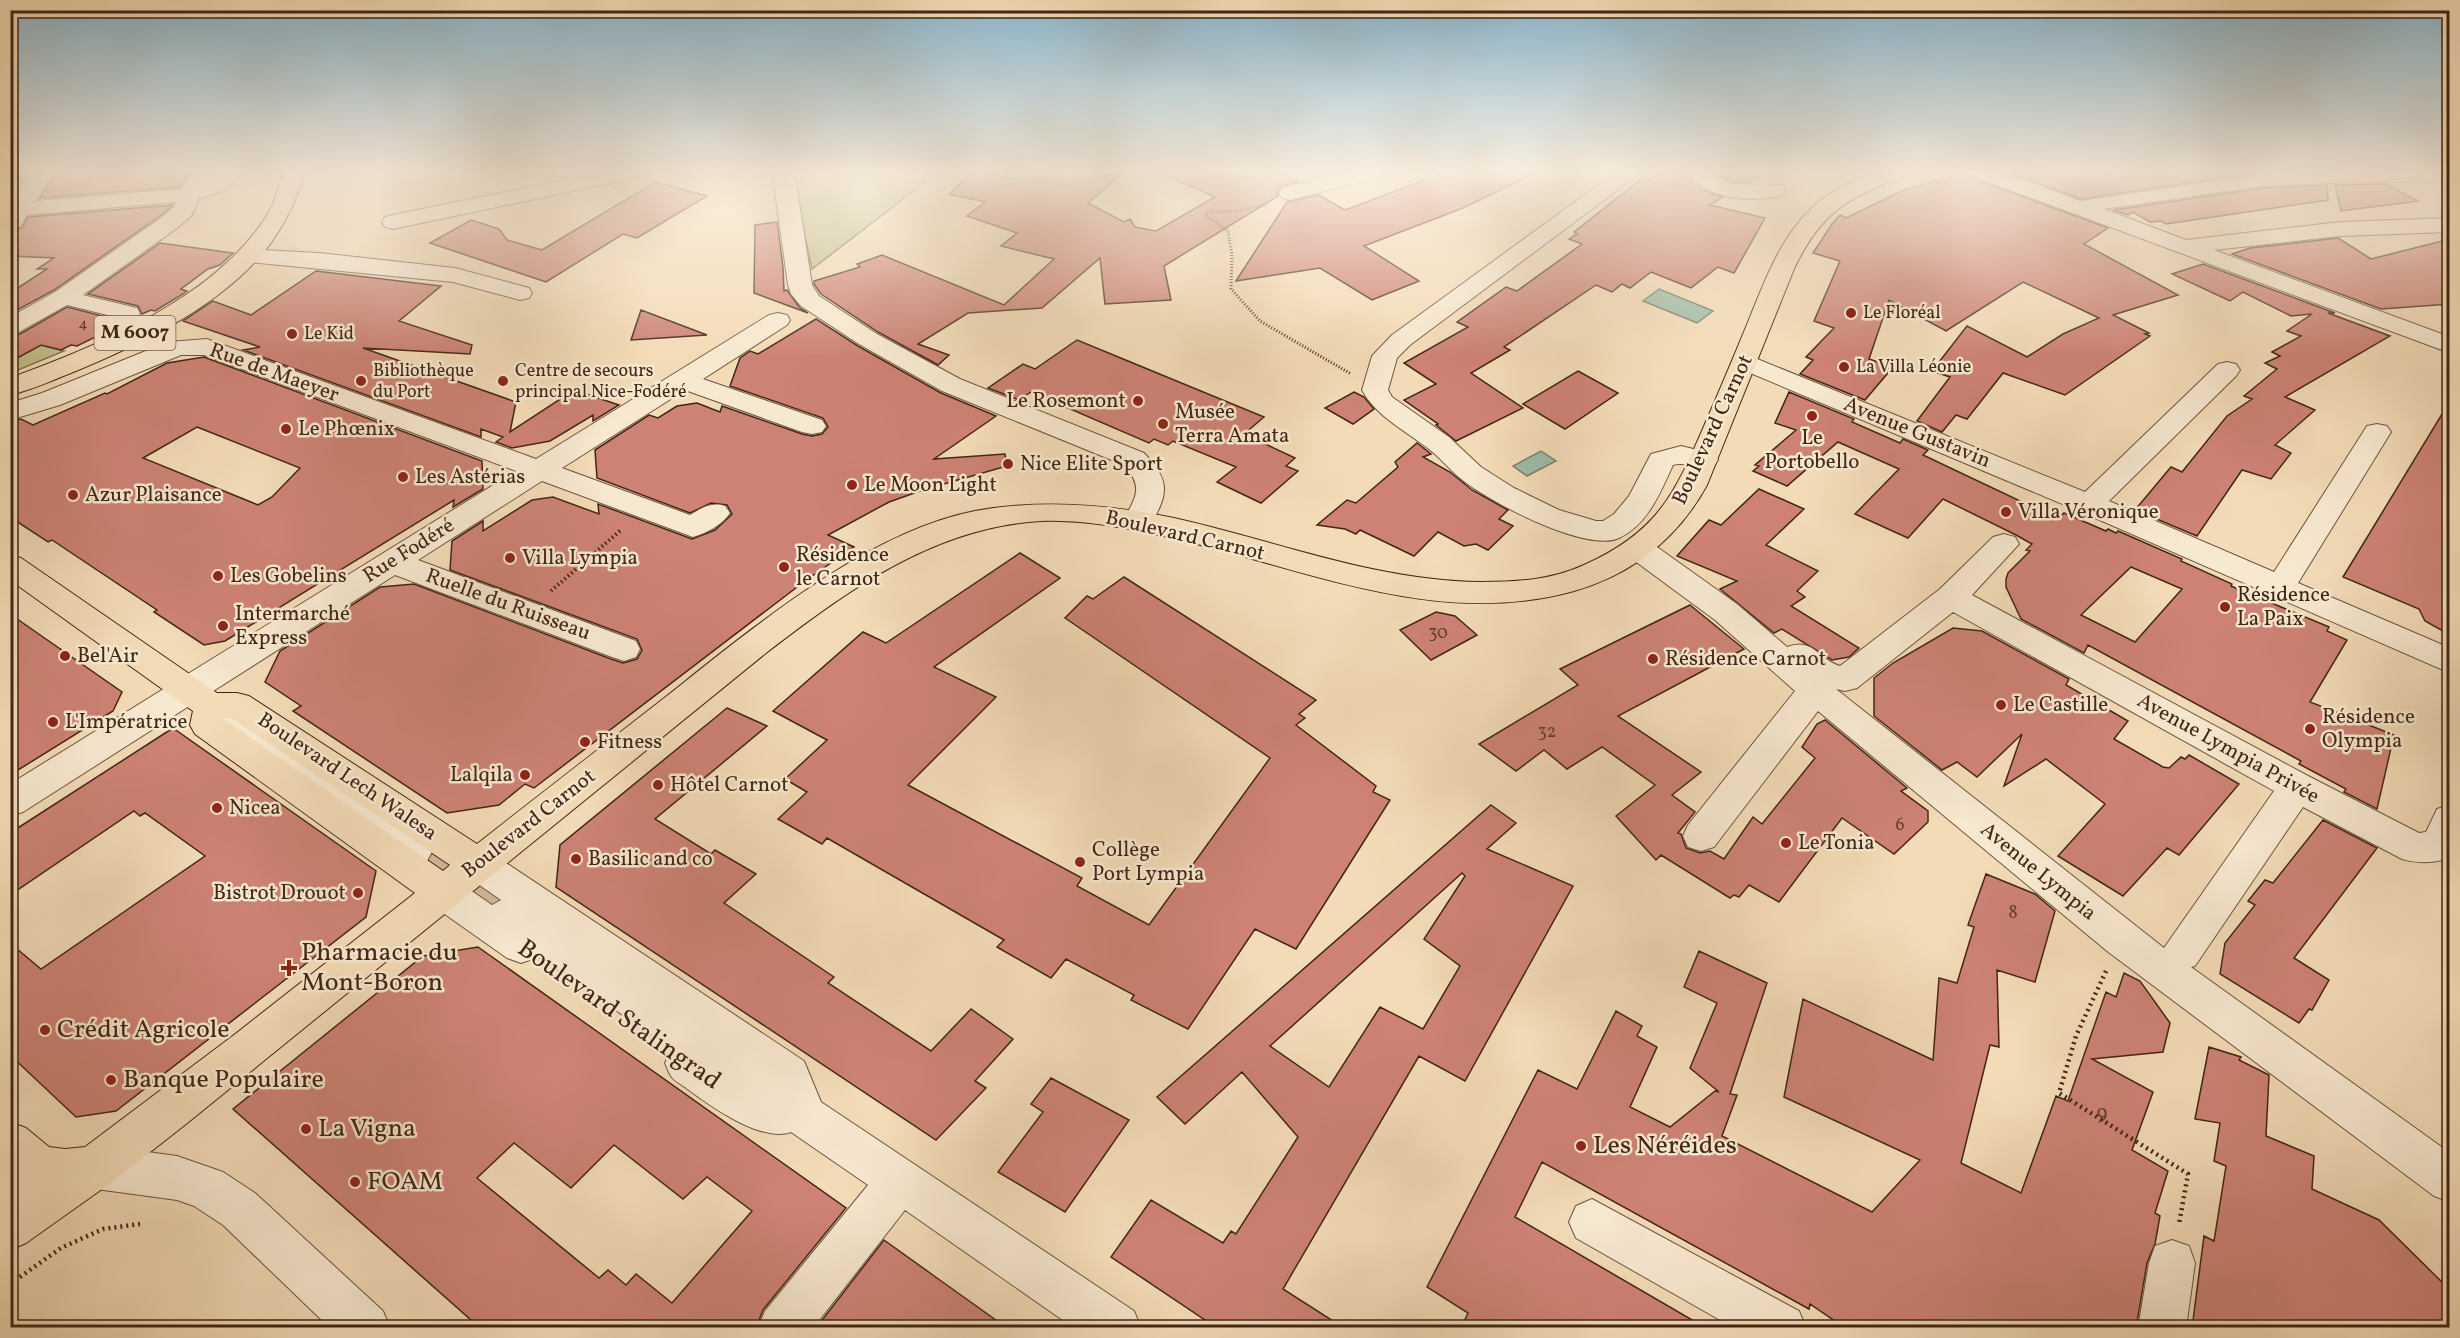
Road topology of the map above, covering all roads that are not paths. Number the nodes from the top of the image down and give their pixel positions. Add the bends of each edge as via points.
1 (156, 232) edge
2 (265, 232) edge
3 (792, 232) edge
4 (1548, 232) edge
5 (1802, 232) edge
6 (2144, 232) edge
7 (2310, 232) edge
8 (2183, 247) junction
9 (247, 256) junction
10 (520, 293) dead end
11 (57, 302) junction
12 (120, 318) dead end
13 (778, 320) dead end
14 (10, 327) edge
15 (2443, 339) edge
16 (1745, 362) junction
17 (2227, 370) dead end
18 (682, 380) junction
19 (10, 387) edge
20 (10, 412) edge
21 (812, 426) dead end
22 (2377, 432) dead end
23 (1704, 460) junction
24 (538, 470) junction
25 (2089, 504) junction
26 (715, 513) dead end
27 (1138, 521) junction
28 (2004, 544) dead end
29 (1639, 549) junction
30 (392, 562) junction
31 (10, 565) edge
32 (2280, 587) junction
33 (1952, 597) junction
34 (1726, 612) junction
35 (624, 649) dead end
36 (2450, 661) edge
37 (1815, 690) junction
38 (200, 698) junction
39 (2297, 787) junction
40 (10, 802) edge
41 (2450, 819) edge
42 (1701, 836) dead end
43 (414, 850) tunnel mouth
44 (478, 864) junction
45 (443, 892) junction
46 (507, 914) tunnel mouth
47 (2181, 954) dead end
48 (804, 1115) junction
49 (20, 1164) edge
50 (96, 1167) junction
51 (901, 1180) junction
52 (2450, 1180) edge
53 (1592, 1222) dead end
54 (10, 1227) edge
55 (2172, 1263) road end
56 (366, 1328) edge
57 (782, 1328) edge
58 (1117, 1328) edge
59 (1782, 1328) edge
60 (2162, 1328) edge

1 - 11 street
2 - 9 main road, M 6007
3 - 27 street via 800,285 810,302 951,385 1134,459 1152,482
4 - 23 street via 1401,340 1385,356 1374,390 1382,402 1439,443 1471,473 1504,494 1549,517 1595,531 1609,531 1624,521 1642,500 1661,460 1681,455
5 - 16 main road, Boulevard Carnot
6 - 8 street
7 - 8 street
8 - 15 street
9 - 10 street via 455,275
9 - 19 main road, M 6007 via 215,284 141,330
11 - 12 street
11 - 14 street
13 - 18 street, Rue Fodéré
16 - 23 main road, Boulevard Carnot
16 - 25 street, Avenue Gustavin
17 - 25 street
18 - 21 street
18 - 24 street, Rue Fodéré
20 - 24 street, Rue de Maeyer via 156,354 193,345
22 - 32 street
23 - 29 main road, Boulevard Carnot via 1682,504
24 - 26 street, Rue de Maeyer via 693,527
24 - 30 street, Rue Fodéré
25 - 32 street, Avenue Gustavin
27 - 29 main road, Boulevard Carnot via 1371,582 1454,594 1495,594 1555,586 1594,574
27 - 44 main road, Boulevard Carnot via 1065,513 1002,516 945,531 900,549 795,616
28 - 33 street
29 - 34 street, Avenue Lympia
30 - 35 street, Ruelle du Ruisseau
30 - 38 street, Rue Fodéré
31 - 38 main road, Boulevard Lech Walesa
32 - 36 street, Avenue Gustavin
33 - 34 street via 1845,679 1825,674 1759,626
33 - 39 street, Avenue Lympia Privée
34 - 37 street, Avenue Lympia
37 - 42 street
37 - 52 street, Avenue Lympia via 2121,939
38 - 40 street, Rue Fodéré
38 - 43 street, Boulevard Lech Walesa
38 - 44 main road, Boulevard Lech Walesa via 237,705
38 - 45 main road, Boulevard Lech Walesa via 207,725
39 - 41 street, Avenue Lympia Privée via 2415,848 2439,846
39 - 47 street
44 - 45 main road, Boulevard Carnot
44 - 48 street, Boulevard Stalingrad via 789,1075
45 - 48 street, Boulevard Stalingrad via 739,1101 770,1113
45 - 50 main road, Boulevard Carnot via 190,1097
46 - 48 street, Boulevard Stalingrad
48 - 51 street, Boulevard Stalingrad
49 - 50 main road via 65,1171
50 - 54 main road, Boulevard Carnot
50 - 56 street via 177,1178 207,1188 239,1209
51 - 57 street
51 - 58 street, Boulevard Stalingrad
53 - 59 street
55 - 60 street

